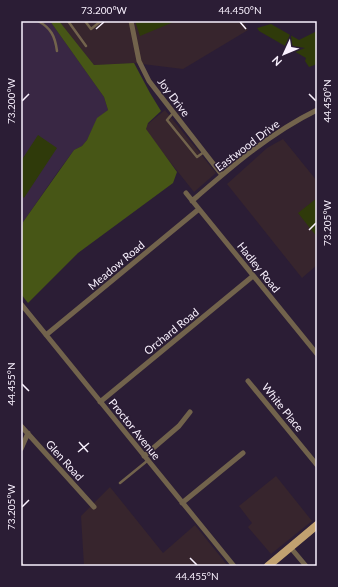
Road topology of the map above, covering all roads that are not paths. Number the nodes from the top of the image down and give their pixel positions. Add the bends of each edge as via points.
1 (38, 21) edge
2 (68, 21) edge
3 (85, 21) edge
4 (101, 21) edge
5 (131, 21) edge
6 (86, 46) dead end
7 (57, 51) dead end
8 (317, 110) edge
9 (173, 113) junction
10 (204, 152) junction
11 (222, 174) junction
12 (186, 193) dead end
13 (192, 201) junction
14 (199, 209) junction
15 (253, 276) junction
16 (21, 304) edge
17 (46, 335) junction
18 (317, 354) edge
19 (248, 381) dead end
20 (100, 402) junction
21 (190, 412) dead end
22 (21, 426) edge
23 (28, 433) junction
24 (21, 449) edge
25 (243, 453) dead end
26 (146, 458) junction
27 (317, 465) edge
28 (120, 483) dead end
29 (182, 503) junction
30 (94, 507) dead end
31 (317, 524) edge
32 (290, 547) junction
33 (234, 566) edge
34 (268, 566) edge
35 (306, 566) edge

1 - 7 lane via 48,26 55,38
2 - 6 lane
3 - 4 lane via 91,29
5 - 9 street, Joy Drive via 143,69
8 - 11 street, Eastwood Drive via 270,138
9 - 10 street, Joy Drive
9 - 10 lane via 167,120 197,157
10 - 11 street, Joy Drive
11 - 13 street, Eastwood Drive
12 - 13 street, Hadley Road
13 - 14 street, Hadley Road
14 - 15 street, Hadley Road
14 - 17 street, Meadow Road
15 - 18 street, Hadley Road
15 - 20 street, Orchard Road
16 - 17 street, Proctor Avenue
17 - 20 street, Proctor Avenue
19 - 27 street, White Place
20 - 26 street, Proctor Avenue
21 - 26 street
22 - 23 street, Glen Road
23 - 24 street
23 - 30 street, Glen Road
25 - 29 street
26 - 28 lane
26 - 29 street, Proctor Avenue
29 - 33 street, Proctor Avenue
31 - 32 main road
32 - 34 main road
32 - 35 street

